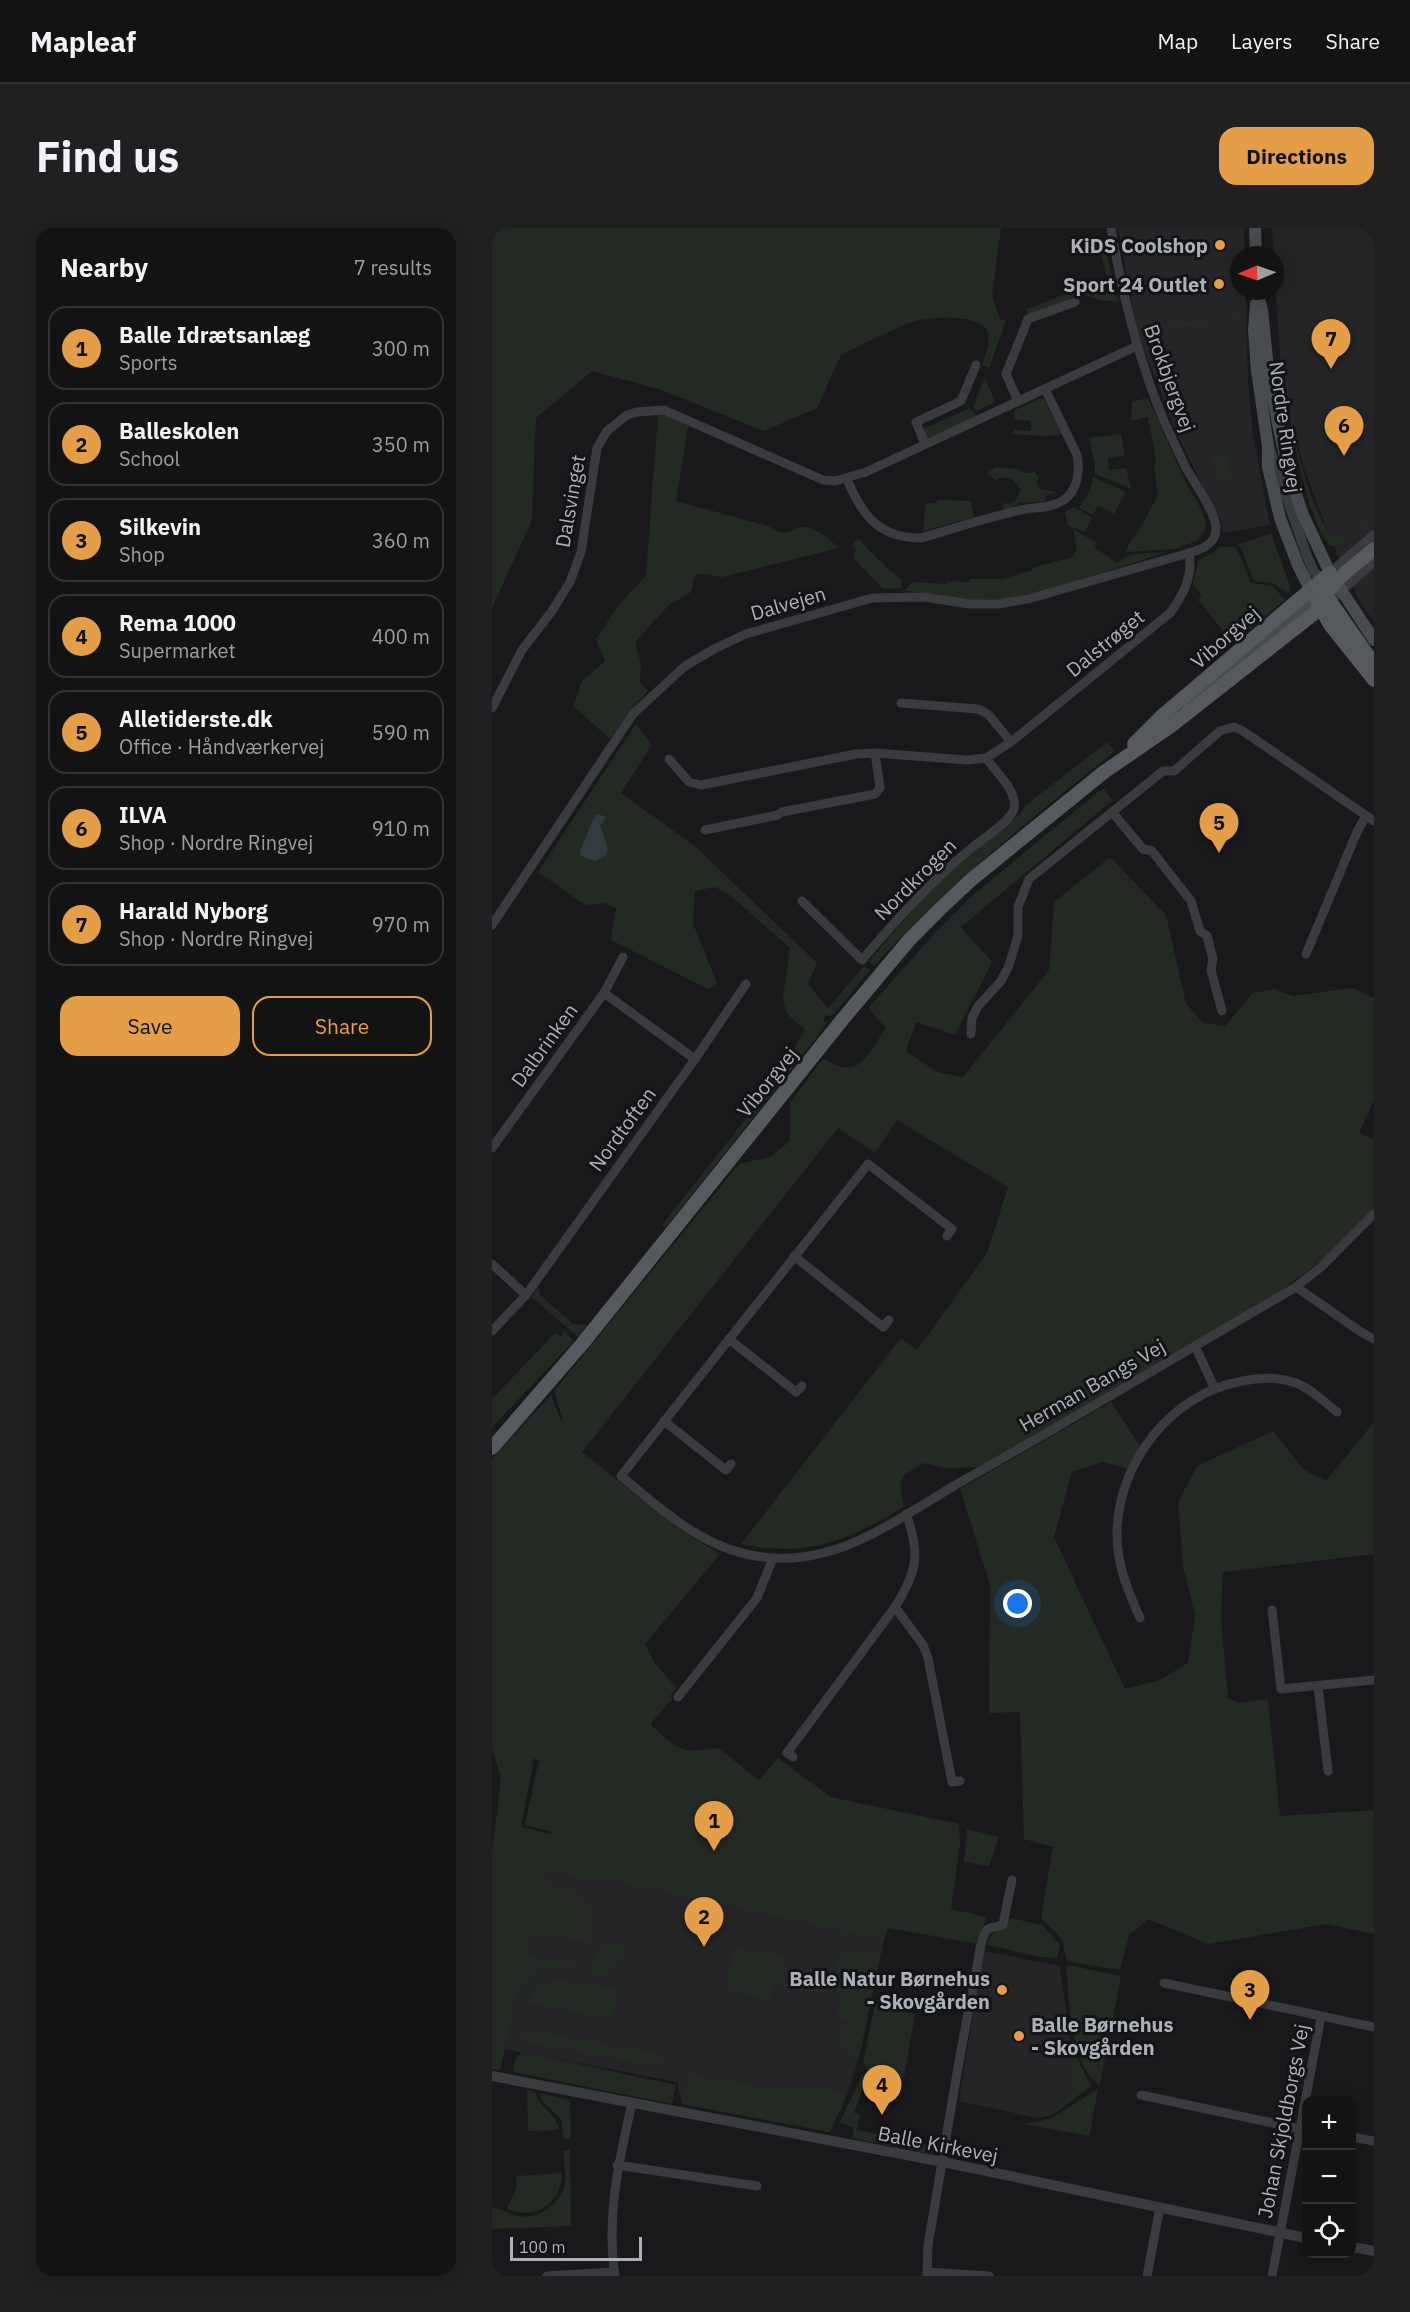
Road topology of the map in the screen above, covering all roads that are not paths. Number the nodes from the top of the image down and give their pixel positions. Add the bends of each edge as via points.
1 (1111, 228) edge
2 (1255, 228) edge
3 (1256, 246) edge
4 (1257, 300) edge
5 (1260, 300) edge
6 (1075, 302) dead end
7 (1137, 346) junction
8 (976, 365) dead end
9 (1045, 389) junction
10 (1018, 401) junction
11 (925, 444) junction
12 (847, 479) junction
13 (1216, 532) joint
14 (1374, 535) edge
15 (1374, 549) edge
16 (1189, 553) junction
17 (1374, 561) edge
18 (1326, 590) junction
19 (1374, 640) edge
20 (1374, 664) edge
21 (1374, 680) edge
22 (901, 703) dead end
23 (492, 708) edge
24 (1011, 742) junction
25 (875, 753) junction
26 (986, 758) junction
27 (669, 759) dead end
28 (1104, 772) junction
29 (1112, 812) junction
30 (1370, 818) edge
31 (705, 830) dead end
32 (802, 901) dead end
33 (492, 925) edge
34 (1306, 954) dead end
35 (622, 957) dead end
36 (746, 984) dead end
37 (604, 993) junction
38 (1222, 1011) dead end
39 (971, 1034) dead end
40 (695, 1059) junction
41 (492, 1148) edge
42 (1374, 1214) edge
43 (947, 1236) dead end
44 (794, 1256) junction
45 (492, 1264) edge
46 (1296, 1287) junction
47 (526, 1295) junction
48 (889, 1320) dead end
49 (492, 1331) edge
50 (729, 1339) junction
51 (1374, 1339) edge
52 (1195, 1346) junction
53 (802, 1386) dead end
54 (1215, 1389) junction
55 (1337, 1412) dead end
56 (664, 1421) junction
57 (492, 1448) edge
58 (731, 1464) dead end
59 (906, 1514) junction
60 (772, 1558) junction
61 (896, 1607) junction
62 (1272, 1610) dead end
63 (1140, 1618) dead end
64 (1374, 1680) edge
65 (1318, 1686) junction
66 (678, 1697) dead end
67 (793, 1757) dead end
68 (1328, 1771) dead end
69 (960, 1781) dead end
70 (1012, 1880) dead end
71 (1164, 1983) dead end
72 (1321, 2017) junction
73 (1374, 2027) edge
74 (492, 2076) edge
75 (1141, 2095) dead end
76 (1308, 2096) edge
77 (632, 2103) junction
78 (1302, 2130) edge
79 (1302, 2135) edge
80 (1356, 2138) edge
81 (1374, 2141) edge
82 (943, 2162) junction
83 (617, 2165) junction
84 (757, 2186) dead end
85 (1160, 2207) junction
86 (1281, 2232) junction
87 (1302, 2237) edge
88 (1356, 2248) edge
89 (1374, 2252) edge
90 (615, 2274) edge
91 (927, 2274) edge
92 (547, 2276) edge
93 (989, 2276) edge
94 (1146, 2276) edge
95 (1272, 2276) edge

1 - 7 street, Brokbjergvej
2 - 3 main road
4 - 18 main road, Nordre Ringvej via 1254,330 1257,371 1268,467 1280,518 1298,565
5 - 18 main road, Nordre Ringvej via 1269,378 1289,474
6 - 10 street via 1028,319 1006,374
7 - 9 street, Dalsvinget
7 - 13 street, Brokbjergvej via 1164,420 1214,519
8 - 11 street via 961,400 916,422
9 - 10 street, Dalsvinget
9 - 12 street via 1079,465 1076,484 1065,500 1052,506 910,538 889,532 866,516
10 - 11 street, Dalsvinget
11 - 12 street, Dalsvinget
12 - 23 street, Dalsvinget via 835,481 808,474 664,410 627,415 607,431 597,448 581,552 570,582 514,663
13 - 16 street, Dalvejen via 1208,545
14 - 18 street, Viborgvej
15 - 18 main road
16 - 24 street, Dalstrøget via 1186,586 1170,613
16 - 33 street, Dalvejen via 998,604 924,597 872,598 746,634 716,648 685,666 633,714
17 - 18 street, Viborgvej
18 - 19 main road, Nordre Ringvej
18 - 20 main road
18 - 21 main road, Nordre Ringvej via 1331,626
18 - 28 main road, Viborgvej via 1184,715
18 - 28 main road, Viborgvej via 1163,715
22 - 24 street via 978,710 988,714
24 - 26 street, Dalstrøget
25 - 26 street
25 - 27 street via 701,785 689,782
25 - 31 street via 880,788 875,794
26 - 32 street, Nordkrogen via 1012,794 1011,816 916,897 862,960
28 - 57 main road, Viborgvej via 972,879 910,939 582,1344
29 - 30 street via 1163,771 1174,771 1229,727 1243,731
29 - 38 street via 1143,849 1152,851 1191,901 1200,931 1207,936 1213,959 1210,970
29 - 39 street via 1029,879 1018,906 1018,936 1008,968 978,1006
30 - 34 street via 1357,832
35 - 37 street, Dalbrinken
36 - 40 street, Nordtoften
37 - 40 street, Dalbrinken
37 - 41 street, Dalbrinken
40 - 47 street, Nordtoften
42 - 46 street, Herman Bangs Vej
43 - 44 street, Herman Bangs Vej via 952,1229 868,1164
44 - 48 street via 883,1327
44 - 50 street, Herman Bangs Vej
45 - 47 street
46 - 51 street
46 - 52 street, Herman Bangs Vej
47 - 49 street, Nordtoften
50 - 53 street via 796,1392
50 - 56 street, Herman Bangs Vej
52 - 54 street
52 - 59 street, Herman Bangs Vej
54 - 55 street via 1248,1380 1277,1378 1308,1389
54 - 63 street via 1192,1400 1152,1435 1126,1481 1119,1507 1119,1561 1126,1589
56 - 58 street via 726,1470
56 - 60 street, Herman Bangs Vej via 621,1476 697,1536 722,1548
59 - 60 street, Herman Bangs Vej via 850,1544 821,1554
59 - 61 street via 915,1553 914,1572
60 - 66 street via 757,1598
61 - 67 street via 787,1753
61 - 69 street via 928,1658 952,1782
62 - 65 street via 1281,1689
64 - 65 street
65 - 68 street
70 - 82 street via 1003,1924 986,1931 981,1948
71 - 72 street
72 - 73 street
72 - 76 street, Johan Skjoldborgs Vej
74 - 77 street, Balle Kirkevej
75 - 78 street
77 - 82 street, Balle Kirkevej
77 - 83 street
79 - 86 street, Johan Skjoldborgs Vej
80 - 81 street
82 - 85 street, Balle Kirkevej
82 - 91 street via 928,2244
83 - 84 street
83 - 90 street via 612,2236
85 - 86 street, Balle Kirkevej
85 - 94 street
86 - 87 street, Balle Kirkevej
86 - 95 street, Johan Skjoldborgs Vej
88 - 89 street
90 - 92 street
91 - 93 street

